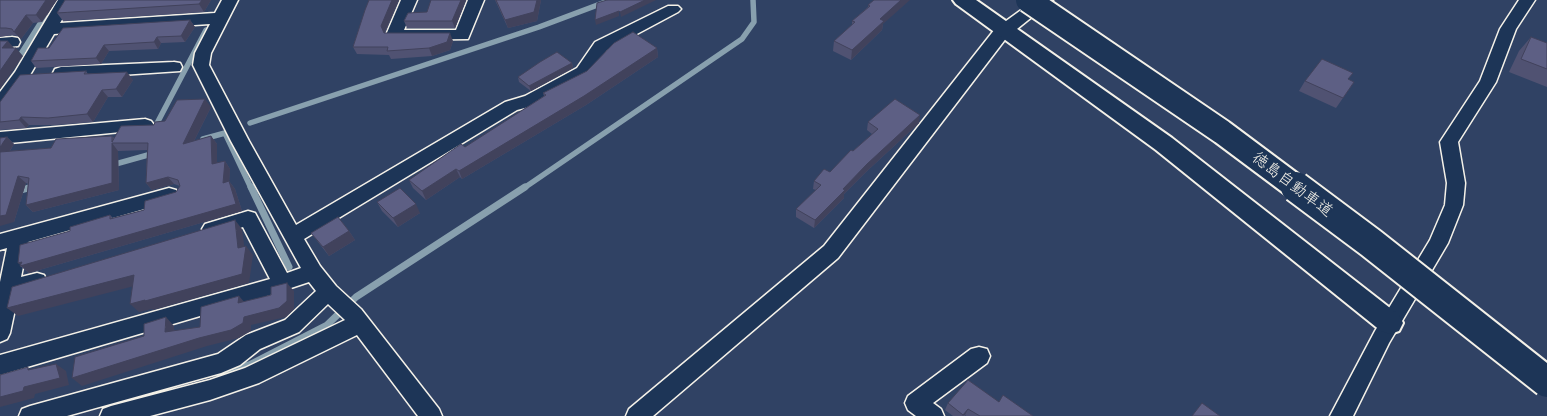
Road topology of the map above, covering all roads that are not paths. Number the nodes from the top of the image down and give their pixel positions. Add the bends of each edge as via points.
1 (66, 0) edge
2 (230, 0) edge
3 (409, 0) edge
4 (476, 0) edge
5 (962, 0) edge
6 (1028, 0) edge
7 (1045, 0) edge
8 (1527, 0) edge
9 (673, 10) dead end
10 (221, 18) junction
11 (49, 29) junction
12 (1005, 30) junction
13 (174, 67) dead end
14 (21, 76) junction
15 (0, 104) edge
16 (145, 125) edge
17 (0, 138) edge
18 (175, 193) edge
19 (193, 234) edge
20 (293, 236) junction
21 (10, 240) edge
22 (313, 272) junction
23 (55, 276) edge
24 (282, 283) junction
25 (9, 289) junction
26 (345, 307) junction
27 (1390, 323) junction
28 (0, 333) edge
29 (979, 356) dead end
30 (0, 365) edge
31 (231, 371) junction
32 (1547, 382) edge
33 (30, 416) edge
34 (111, 416) edge
35 (431, 416) edge
36 (637, 416) edge
37 (933, 416) edge
38 (1341, 416) edge

1 - 11 street
2 - 10 street
3 - 4 street via 394,35 462,35
5 - 12 street
6 - 32 highway, 徳島自動車道, bridge via 1222,132
7 - 12 street
8 - 27 street via 1508,29 1488,82 1449,142 1456,183 1454,205 1438,243
9 - 20 street via 601,46 583,72 530,101 511,106
10 - 11 street
10 - 20 street via 201,65
11 - 14 street
12 - 27 street via 1164,144
12 - 36 street via 831,252
13 - 14 street
14 - 15 street
16 - 17 street
18 - 21 street
19 - 24 street via 248,218
20 - 22 street
21 - 25 street
22 - 24 street
22 - 26 street
23 - 25 street
24 - 30 street
25 - 28 street
26 - 31 street via 250,376
26 - 31 street via 315,302 292,326 252,342
26 - 35 street
27 - 38 street
29 - 37 street via 916,403
31 - 33 street via 221,363
31 - 34 street

